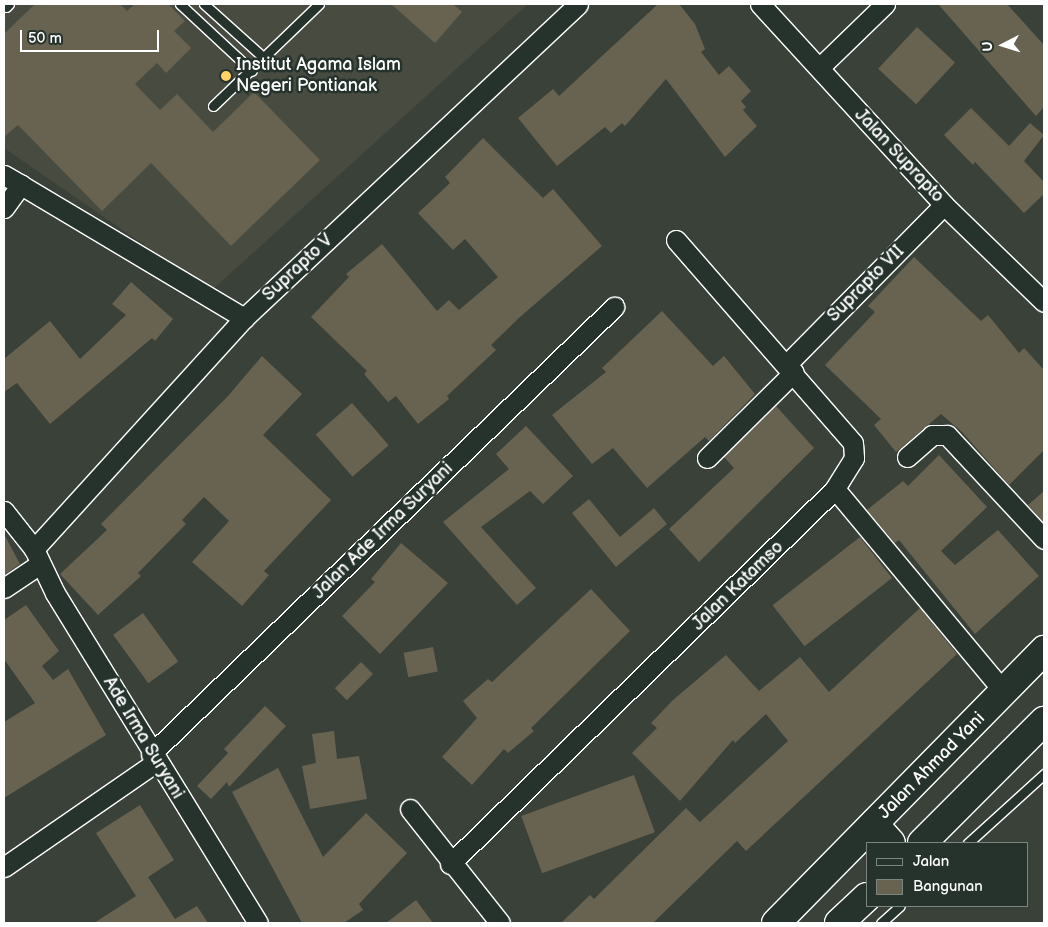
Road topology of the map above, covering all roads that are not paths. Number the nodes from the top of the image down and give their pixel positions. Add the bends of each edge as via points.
1 (180, 4) edge
2 (204, 4) edge
3 (320, 4) edge
4 (578, 4) edge
5 (760, 4) edge
6 (885, 4) edge
7 (264, 58) junction
8 (819, 68) junction
9 (252, 71) junction
10 (213, 106) dead end
11 (4, 175) edge
12 (21, 185) junction
13 (944, 205) junction
14 (4, 208) edge
15 (676, 240) dead end
16 (1044, 302) edge
17 (614, 306) dead end
18 (244, 318) junction
19 (790, 368) junction
20 (907, 457) dead end
21 (707, 458) dead end
22 (835, 489) junction
23 (4, 512) edge
24 (1044, 539) edge
25 (37, 556) junction
26 (4, 588) edge
27 (1044, 650) edge
28 (1004, 692) junction
29 (1044, 721) edge
30 (154, 758) junction
31 (1044, 774) edge
32 (410, 809) dead end
33 (882, 834) edge
34 (923, 842) edge
35 (969, 842) edge
36 (866, 847) edge
37 (450, 864) junction
38 (4, 867) edge
39 (866, 898) edge
40 (899, 907) edge
41 (258, 923) edge
42 (500, 923) edge
43 (776, 923) edge
44 (840, 923) edge
45 (881, 923) edge

1 - 9 lane
2 - 7 lane
3 - 7 lane
4 - 18 street, Suprapto V
5 - 8 street, Jalan Suprapto
6 - 8 street
7 - 9 lane
8 - 13 street, Jalan Suprapto
9 - 10 lane
11 - 12 street
12 - 14 street
12 - 18 street
13 - 16 street, Jalan Suprapto
13 - 19 street, Suprapto VII
15 - 19 street
17 - 30 street, Jalan Ade Irma Suryani
18 - 25 street, Suprapto V
19 - 21 street, Suprapto VII
19 - 22 street, Jalan Katamso via 855,448 854,458
20 - 24 street via 932,435 941,434 954,439
22 - 28 street
22 - 37 street, Jalan Katamso
23 - 25 street, Ade Irma Suryani
25 - 26 street, Suprapto V
25 - 30 street, Ade Irma Suryani
27 - 28 main road, Jalan Ahmad Yani
28 - 33 main road, Jalan Ahmad Yani
29 - 34 main road
30 - 38 street, Jalan Ade Irma Suryani
30 - 41 street, Ade Irma Suryani
31 - 35 lane
32 - 37 street
36 - 43 main road, Jalan Ahmad Yani
37 - 42 street
39 - 44 main road
40 - 45 lane

